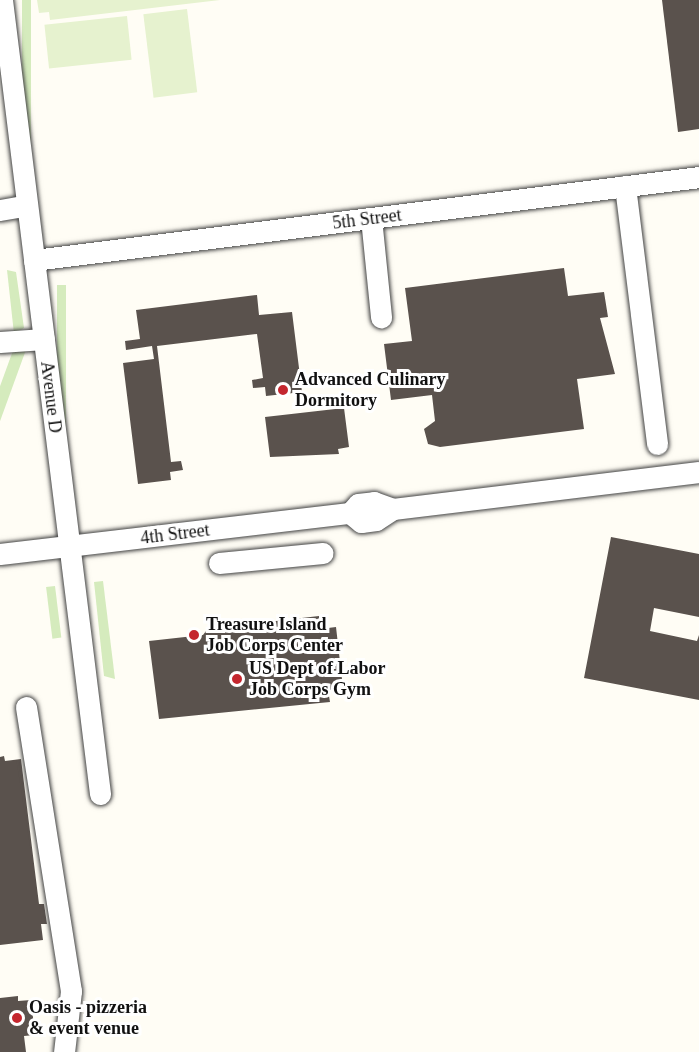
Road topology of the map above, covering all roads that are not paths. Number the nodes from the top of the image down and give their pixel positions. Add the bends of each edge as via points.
1 (2, 0) edge
2 (10, 142) edge
3 (699, 177) edge
4 (625, 186) junction
5 (27, 205) junction
6 (0, 210) edge
7 (371, 218) junction
8 (34, 260) junction
9 (381, 317) dead end
10 (44, 339) junction
11 (0, 342) edge
12 (657, 444) dead end
13 (699, 472) edge
14 (268, 523) junction
15 (69, 546) junction
16 (0, 554) edge
17 (323, 554) dead end
18 (273, 558) junction
19 (219, 563) dead end
20 (26, 706) dead end
21 (100, 794) dead end
22 (64, 1052) edge

1 - 2 street, Avenue D
2 - 5 street, Avenue D
3 - 4 street, 5th Street
4 - 7 street, 5th Street
4 - 12 street
5 - 6 street
5 - 8 street, Avenue D
7 - 8 street, 5th Street
7 - 9 street
8 - 10 street, Avenue D
10 - 11 street
10 - 15 street, Avenue D
13 - 14 street, 4th Street via 393,509 374,502 358,504 350,513
14 - 15 street, 4th Street
14 - 18 street
15 - 16 street, 4th Street
15 - 21 street, Avenue D
17 - 18 street
18 - 19 street
20 - 22 street via 71,991

